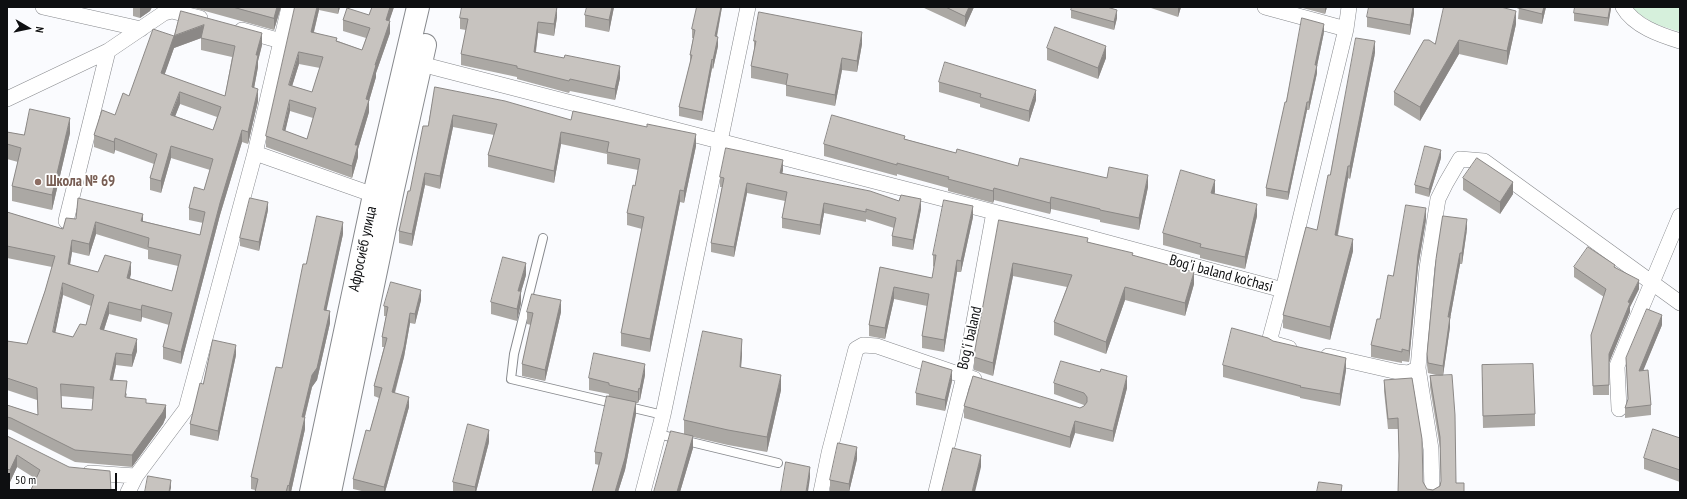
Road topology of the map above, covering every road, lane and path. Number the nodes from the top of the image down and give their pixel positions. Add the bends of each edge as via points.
1 (43, 7) edge
2 (289, 7) edge
3 (418, 7) edge
4 (433, 7) edge
5 (748, 7) edge
6 (1266, 7) edge
7 (1349, 7) edge
8 (1623, 7) edge
9 (215, 23) edge
10 (230, 27) edge
11 (141, 29) junction
12 (1346, 29) junction
13 (281, 41) junction
14 (1680, 41) edge
15 (108, 51) junction
16 (413, 62) junction
17 (7, 99) edge
18 (720, 140) junction
19 (256, 153) junction
20 (374, 195) junction
21 (994, 212) junction
22 (1680, 216) edge
23 (66, 221) edge
24 (543, 238) dead end
25 (1651, 282) junction
26 (1283, 290) junction
27 (1680, 303) edge
28 (352, 347) junction
29 (1418, 368) junction
30 (964, 376) junction
31 (986, 382) edge
32 (1619, 409) dead end
33 (664, 415) junction
34 (334, 426) junction
35 (658, 434) junction
36 (778, 463) dead end
37 (73, 471) edge
38 (136, 476) junction
39 (128, 492) edge
40 (311, 492) edge
41 (330, 492) edge
42 (643, 492) edge
43 (821, 492) edge
44 (936, 492) edge
45 (1432, 492) edge

1 - 11 street
2 - 13 street
3 - 16 main road, Афросиёб улица
4 - 16 main road, Афросиёб улица
5 - 18 street
6 - 12 street
7 - 12 street, Bog'i baland ko'chasi
8 - 14 street via 1628,15 1657,34
9 - 11 street via 172,11 164,13
10 - 13 street
11 - 15 street
12 - 26 street, Bog'i baland ko'chasi
13 - 19 street
15 - 17 street
15 - 23 street
16 - 18 street, Bog'i baland ko'chasi
16 - 20 main road, Афросиёб улица
16 - 28 main road, Афросиёб улица via 393,189
18 - 21 street, Bog'i baland ko'chasi
18 - 33 street
19 - 20 street
19 - 38 street via 186,409
20 - 28 main road, Афросиёб улица
21 - 26 street, Bog'i baland ko'chasi
21 - 30 street, Bog'i baland
22 - 25 street
24 - 33 lane via 514,354 511,379
25 - 27 street
25 - 29 street via 1484,162 1460,159 1438,199 1427,268
25 - 32 street via 1617,366
26 - 29 street via 1270,338 1275,344 1398,372 1409,373
28 - 34 main road, Афросиёб улица
29 - 45 street via 1431,449
30 - 31 street
30 - 43 street, Bog'i baland via 878,346 863,345 856,349
30 - 44 street
33 - 35 street
34 - 40 main road, Афросиёб улица
34 - 41 main road, Афросиёб улица
35 - 36 lane
35 - 42 street
37 - 38 street
38 - 39 street

